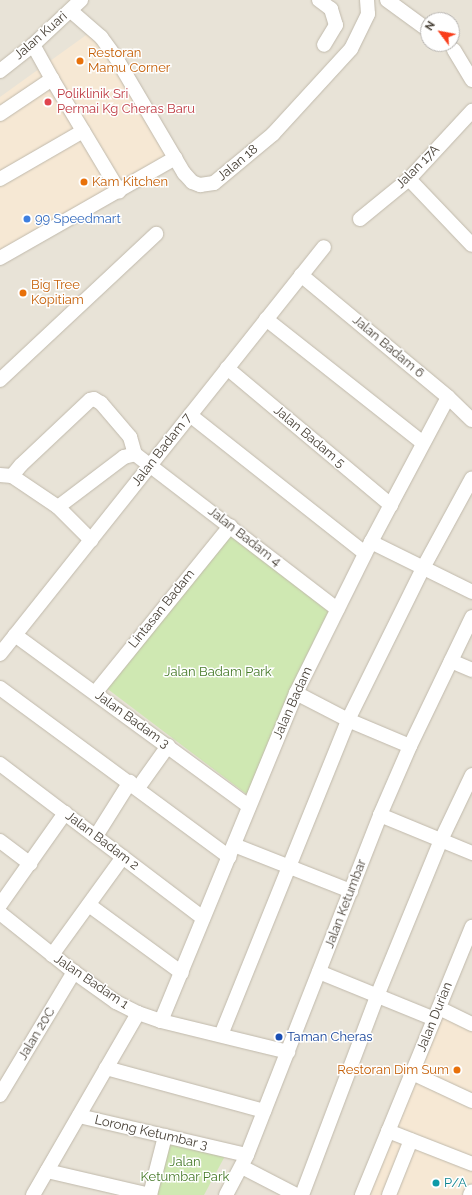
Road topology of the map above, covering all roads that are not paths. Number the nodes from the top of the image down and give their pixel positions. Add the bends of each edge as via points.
1 (81, 0) edge
2 (319, 0) edge
3 (367, 0) edge
4 (387, 0) edge
5 (71, 11) junction
6 (420, 24) edge
7 (34, 45) junction
8 (324, 45) dead end
9 (460, 51) edge
10 (454, 52) edge
11 (472, 57) edge
12 (0, 71) edge
13 (52, 79) junction
14 (472, 80) edge
15 (472, 111) edge
16 (0, 114) edge
17 (83, 131) junction
18 (175, 158) junction
19 (0, 179) edge
20 (409, 179) junction
21 (119, 190) junction
22 (360, 219) dead end
23 (156, 234) dead end
24 (472, 245) edge
25 (324, 247) dead end
26 (0, 258) edge
27 (301, 275) junction
28 (266, 319) junction
29 (227, 368) junction
30 (1, 376) edge
31 (448, 396) junction
32 (190, 415) junction
33 (472, 420) edge
34 (423, 443) junction
35 (135, 454) junction
36 (151, 464) junction
37 (5, 476) edge
38 (472, 478) edge
39 (391, 505) junction
40 (58, 507) junction
41 (230, 526) junction
42 (91, 540) junction
43 (368, 547) junction
44 (423, 568) junction
45 (472, 592) edge
46 (337, 610) junction
47 (472, 617) edge
48 (15, 635) junction
49 (0, 654) edge
50 (451, 661) junction
51 (472, 670) edge
52 (0, 688) edge
53 (95, 693) junction
54 (296, 693) junction
55 (348, 720) junction
56 (168, 746) junction
57 (410, 746) junction
58 (0, 764) edge
59 (472, 775) edge
60 (134, 785) junction
61 (249, 806) junction
62 (65, 813) junction
63 (380, 815) junction
64 (96, 836) junction
65 (441, 840) junction
66 (0, 841) edge
67 (232, 851) junction
68 (472, 853) edge
69 (123, 857) junction
70 (30, 864) junction
71 (288, 867) junction
72 (351, 891) junction
73 (0, 904) edge
74 (88, 905) junction
75 (0, 913) edge
76 (203, 918) junction
77 (472, 927) edge
78 (52, 955) junction
79 (466, 958) edge
80 (74, 972) junction
81 (319, 972) junction
82 (182, 973) junction
83 (377, 996) junction
84 (138, 1013) junction
85 (437, 1014) junction
86 (161, 1021) junction
87 (472, 1024) edge
88 (221, 1035) junction
89 (288, 1052) junction
90 (106, 1068) junction
91 (412, 1074) junction
92 (0, 1095) edge
93 (472, 1101) edge
94 (264, 1111) junction
95 (79, 1116) junction
96 (388, 1131) junction
97 (164, 1136) junction
98 (411, 1140) junction
99 (244, 1161) junction
100 (472, 1164) edge
101 (47, 1171) junction
102 (472, 1191) edge
103 (33, 1195) edge
104 (150, 1195) edge
105 (226, 1195) edge
106 (296, 1195) edge
107 (302, 1195) edge
108 (362, 1195) edge
109 (389, 1195) edge
110 (470, 1195) edge

1 - 5 street, Jalan Kuari
2 - 8 street via 331,9 336,25
3 - 18 street, Jalan 18 via 368,14 351,49 273,134 226,174 214,183 200,186 192,182
4 - 6 street
5 - 7 street, Jalan Kuari
5 - 18 street, Jalan 18 via 101,37 115,56
7 - 12 street, Jalan Kuari
7 - 13 street
9 - 11 street
10 - 14 street
13 - 16 street
13 - 17 street
15 - 20 street, Jalan 17A
17 - 19 street
17 - 21 street
18 - 21 street
20 - 22 street, Jalan 17A
20 - 24 street
21 - 26 street
23 - 30 street
25 - 27 street, Jalan Badam 7
27 - 28 street, Jalan Badam 7
27 - 31 street, Jalan Badam 6
28 - 29 street, Jalan Badam 7
28 - 34 street
29 - 32 street, Jalan Badam 7
29 - 39 street, Jalan Badam 5
31 - 33 street, Jalan Badam 6
31 - 34 street, Jalan Badam
32 - 36 street, Jalan Badam 7
32 - 43 street
34 - 39 street, Jalan Badam
35 - 36 street, Jalan Badam 4
35 - 37 street via 130,437 101,403 94,399 21,465
35 - 40 street via 124,457
36 - 41 street, Jalan Badam 4
36 - 42 street, Jalan Badam 7
37 - 40 street
38 - 44 street
39 - 43 street, Jalan Badam
40 - 42 street
41 - 46 street, Jalan Badam 4
41 - 53 street, Lintasan Badam
42 - 48 street, Jalan Badam 7
43 - 44 street
43 - 46 street, Jalan Badam
44 - 45 street
44 - 55 street
46 - 54 street, Jalan Badam
47 - 50 street, Jalan Ketumbar
48 - 49 street, Jalan Badam 7
48 - 53 street, Jalan Badam 3
50 - 51 street
50 - 57 street, Jalan Ketumbar
52 - 60 street
53 - 56 street, Jalan Badam 3
54 - 55 street
54 - 61 street, Jalan Badam
55 - 57 street
55 - 71 street
56 - 60 street
56 - 61 street, Jalan Badam 3
57 - 63 street, Jalan Ketumbar
58 - 62 street, Jalan Badam 2
59 - 65 street
60 - 64 street
60 - 67 street
61 - 67 street, Jalan Badam
62 - 64 street, Jalan Badam 2
62 - 70 street
63 - 65 street
63 - 72 street, Jalan Ketumbar
64 - 69 street, Jalan Badam 2
65 - 68 street
65 - 83 street
66 - 70 street
67 - 71 street
67 - 76 street, Jalan Badam
69 - 74 street
69 - 76 street, Jalan Badam 2
70 - 73 street
71 - 72 street
71 - 88 street
72 - 81 street, Jalan Ketumbar
74 - 78 street
74 - 82 street
75 - 78 street, Jalan Badam 1
76 - 82 street, Jalan Badam
77 - 79 street, Jalan Durian
78 - 80 street, Jalan Badam 1
79 - 85 street, Jalan Durian
80 - 84 street, Jalan Badam 1 via 116,1002
80 - 92 street, Jalan 20C
81 - 83 street
81 - 89 street, Jalan Ketumbar
82 - 86 street, Jalan Badam
83 - 85 street
83 - 107 street
84 - 86 street, Jalan Badam 1
84 - 90 street
85 - 87 street
85 - 91 street, Jalan Durian
86 - 88 street, Jalan Badam 1
88 - 89 street, Jalan Badam 1
89 - 94 street, Jalan Ketumbar
90 - 94 street
90 - 95 street
91 - 93 street
91 - 96 street, Jalan Durian
94 - 99 street, Jalan Ketumbar
95 - 97 street, Lorong Ketumbar 3
95 - 101 street
96 - 98 street
96 - 108 street, Jalan Durian
97 - 99 street, Lorong Ketumbar 3
97 - 104 street
98 - 100 street
98 - 109 street
99 - 105 street, Jalan Ketumbar
99 - 106 street, Lorong Ketumbar 3
101 - 103 street
101 - 104 street
102 - 110 street

